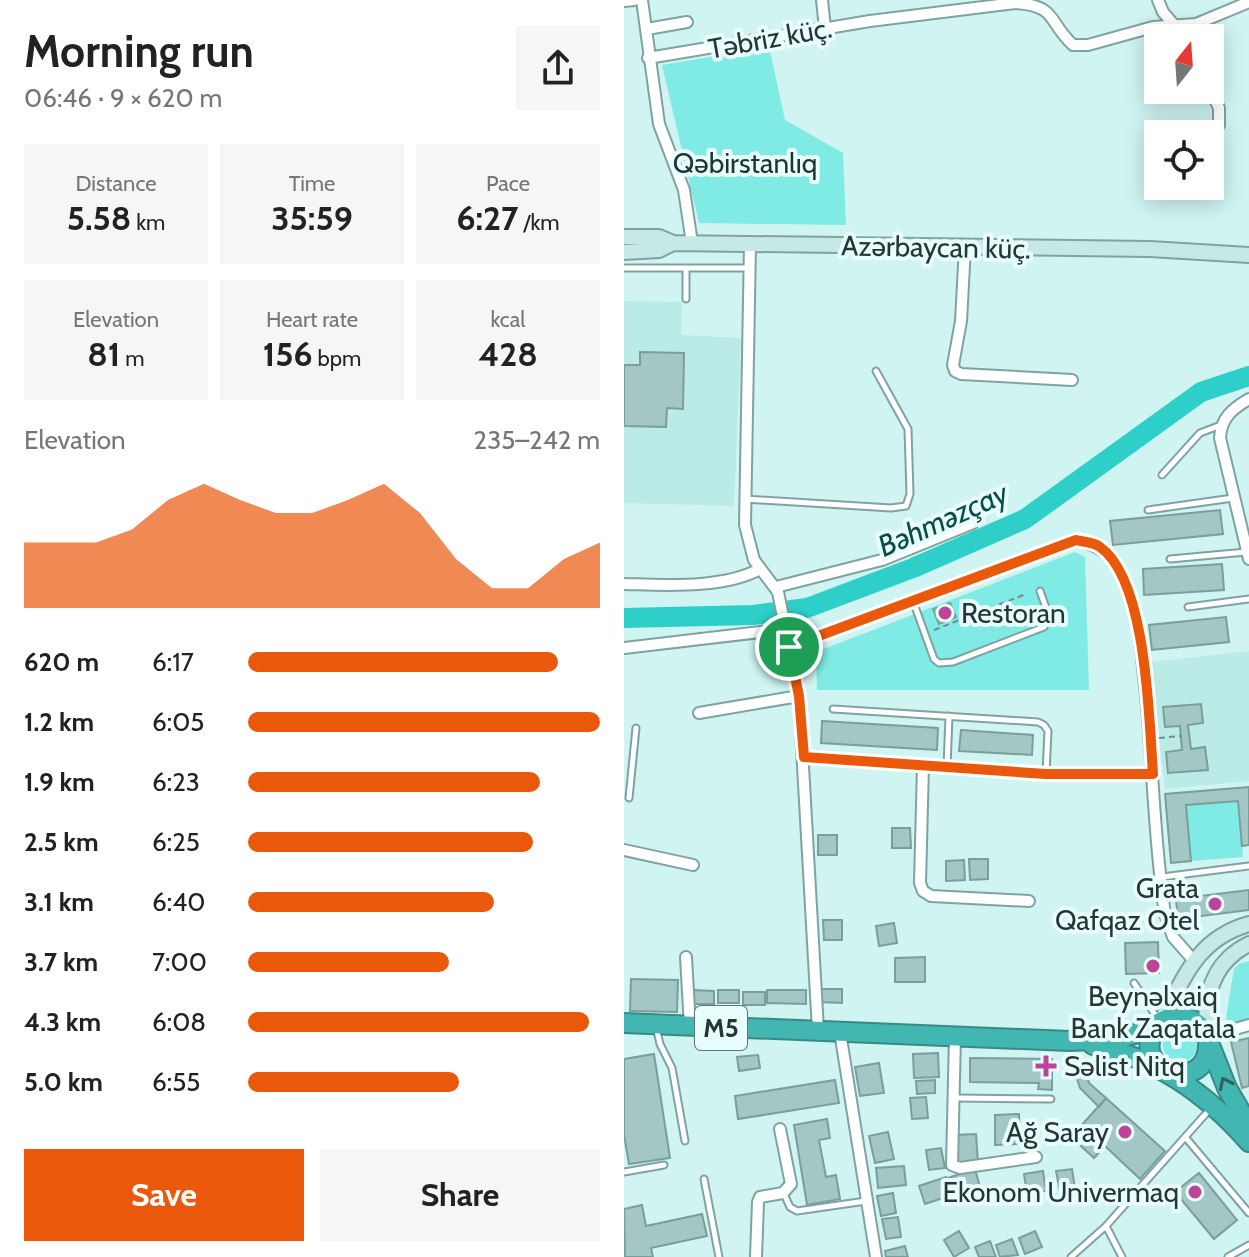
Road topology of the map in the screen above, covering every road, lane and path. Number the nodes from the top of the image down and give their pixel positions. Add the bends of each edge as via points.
1 (634, 0) edge
2 (642, 0) edge
3 (822, 0) edge
4 (1158, 0) edge
5 (624, 1) edge
6 (1249, 2) edge
7 (687, 22) dead end
8 (1175, 24) edge
9 (1196, 24) edge
10 (825, 28) junction
11 (647, 29) junction
12 (1144, 29) edge
13 (648, 58) junction
14 (624, 237) edge
15 (673, 243) junction
16 (692, 243) junction
17 (750, 244) junction
18 (965, 247) junction
19 (624, 252) edge
20 (1249, 255) edge
21 (624, 268) edge
22 (686, 268) junction
23 (750, 268) junction
24 (686, 299) dead end
25 (876, 371) dead end
26 (1072, 380) dead end
27 (1249, 399) edge
28 (1221, 425) junction
29 (1162, 475) dead end
30 (744, 498) junction
31 (1233, 498) junction
32 (1148, 510) dead end
33 (973, 523) dead end
34 (1076, 540) joint
35 (1248, 555) edge
36 (1170, 559) dead end
37 (760, 569) junction
38 (624, 584) edge
39 (777, 590) junction
40 (1040, 591) dead end
41 (1026, 594) dead end
42 (1249, 599) edge
43 (913, 601) junction
44 (1188, 607) dead end
45 (785, 626) junction
46 (925, 634) junction
47 (789, 647) junction
48 (624, 648) edge
49 (799, 696) junction
50 (833, 709) dead end
51 (699, 713) dead end
52 (949, 716) junction
53 (636, 728) dead end
54 (1181, 736) dead end
55 (1150, 739) junction
56 (804, 757) junction
57 (624, 764) edge
58 (632, 764) junction
59 (923, 765) junction
60 (947, 767) junction
61 (1046, 774) junction
62 (1153, 774) junction
63 (629, 798) dead end
64 (624, 850) edge
65 (693, 865) dead end
66 (1249, 866) edge
67 (1161, 877) junction
68 (1029, 901) dead end
69 (1249, 924) edge
70 (1249, 944) edge
71 (686, 957) dead end
72 (1194, 961) junction
73 (1134, 983) dead end
74 (624, 1023) edge
75 (1160, 1023) junction
76 (1249, 1025) edge
77 (656, 1026) junction
78 (690, 1027) junction
79 (818, 1030) junction
80 (840, 1032) junction
81 (955, 1036) junction
82 (1207, 1037) junction
83 (1070, 1041) junction
84 (1167, 1072) junction
85 (954, 1098) junction
86 (1051, 1099) dead end
87 (1214, 1105) junction
88 (1248, 1123) edge
89 (780, 1129) dead end
90 (1186, 1137) junction
91 (685, 1141) dead end
92 (1249, 1142) edge
93 (1036, 1157) dead end
94 (664, 1165) dead end
95 (624, 1172) edge
96 (704, 1179) dead end
97 (783, 1193) junction
98 (866, 1201) junction
99 (1249, 1213) edge
100 (1106, 1226) junction
101 (1249, 1245) edge
102 (719, 1257) edge
103 (756, 1257) edge
104 (876, 1257) edge
105 (1071, 1257) edge
106 (1122, 1257) edge
107 (1228, 1257) edge

1 - 5 street
2 - 11 street
3 - 10 street
4 - 8 street
6 - 9 street, Təbriz küç.
7 - 11 street
10 - 12 street, Təbriz küç. via 1015,3 1036,4 1051,14 1073,45
10 - 13 street, Təbriz küç.
11 - 13 street
13 - 16 street via 659,124 684,190
14 - 15 main road, Azərbaycan küç. via 659,237
15 - 16 main road, Azərbaycan küç.
15 - 19 main road via 659,250
16 - 17 main road, Azərbaycan küç.
17 - 18 main road, Azərbaycan küç.
17 - 23 street
18 - 20 main road, Azərbaycan küç.
18 - 26 street via 955,371
21 - 22 lane
22 - 23 lane
22 - 24 lane
23 - 30 street
25 - 30 lane via 908,429 906,506
27 - 28 street
28 - 29 lane via 1200,433
28 - 31 street
30 - 37 street via 750,549
31 - 32 lane
31 - 35 street
33 - 39 street via 882,560
34 - 43 lane
34 - 55 street via 1098,545 1119,570 1130,597
35 - 36 lane
37 - 38 street via 731,579
37 - 39 street
39 - 45 street
40 - 46 lane via 1049,616 1044,627 953,662 934,659
41 - 46 path
42 - 44 lane
43 - 46 lane
43 - 47 lane
45 - 47 street
45 - 48 street
47 - 49 street
49 - 51 street
49 - 56 street
50 - 52 lane
52 - 60 lane
52 - 61 lane via 1044,725
53 - 58 lane
54 - 55 path
55 - 62 street
56 - 59 street
56 - 79 street
57 - 58 lane
58 - 63 lane
59 - 60 street
59 - 68 street via 923,891 931,896
60 - 61 street
61 - 62 street
62 - 67 street
64 - 65 street
66 - 67 lane
67 - 72 street via 1168,929
69 - 72 main road via 1217,937
70 - 82 main road via 1215,975 1206,1007
71 - 78 street
72 - 75 main road
73 - 75 lane
74 - 77 highway, M5
75 - 82 highway via 1175,1016 1191,1019
75 - 83 highway via 1123,1037
75 - 84 highway via 1151,1037 1151,1054
76 - 82 street
77 - 78 highway, M5
77 - 91 lane via 672,1068
78 - 79 highway, M5
79 - 80 highway, M5
80 - 81 highway, M5
80 - 98 street
81 - 83 highway, M5
81 - 85 street
82 - 84 highway via 1207,1054 1198,1067 1183,1074
88 -> 82 highway via 1222,1078
83 - 84 highway via 1121,1052
84 - 87 highway
85 - 86 lane
85 - 93 street via 952,1165
87 - 90 lane
87 - 92 highway
89 - 97 street via 791,1184
90 - 99 lane
90 - 100 lane
94 - 95 lane
96 - 102 lane
97 - 98 lane via 797,1211
97 - 103 street via 760,1197
98 - 104 street
100 - 105 lane
100 - 106 lane
101 - 107 lane

